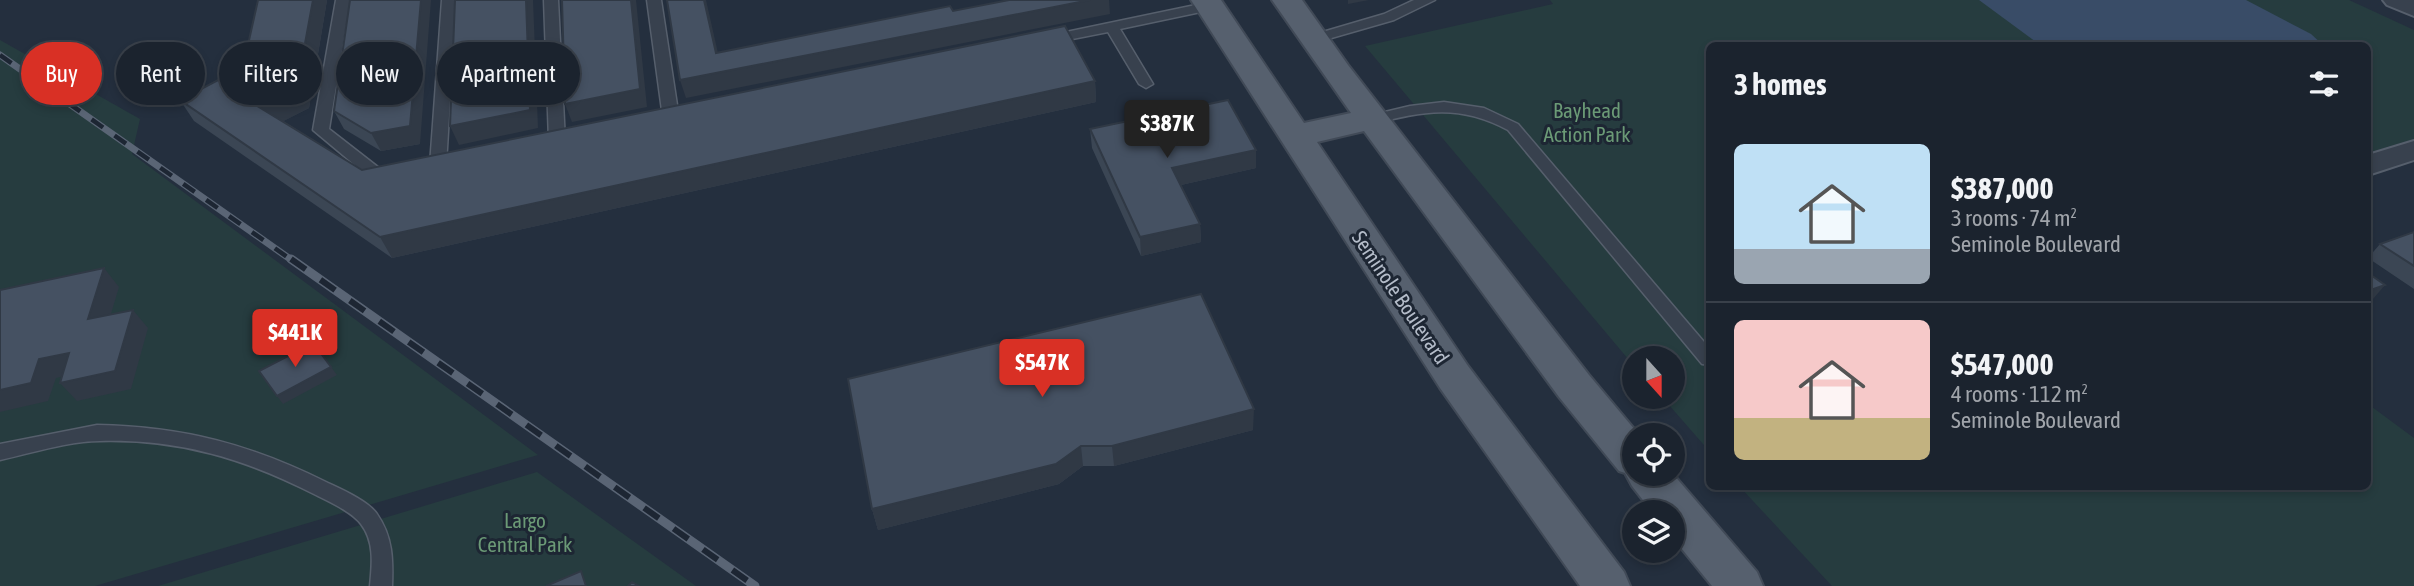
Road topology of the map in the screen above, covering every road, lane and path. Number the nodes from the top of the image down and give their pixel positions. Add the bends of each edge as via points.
1 (343, 0) edge
2 (449, 0) edge
3 (551, 0) edge
4 (654, 0) edge
5 (1287, 0) edge
6 (1428, 0) edge
7 (2396, 0) edge
8 (1208, 3) edge
9 (2414, 8) edge
10 (1112, 27) junction
11 (1314, 39) junction
12 (1031, 44) edge
13 (1146, 84) dead end
14 (671, 118) edge
15 (1373, 119) junction
16 (1294, 136) junction
17 (557, 141) edge
18 (2414, 150) edge
19 (2371, 163) edge
20 (439, 165) edge
21 (404, 172) edge
22 (1706, 357) edge
23 (1622, 444) edge
24 (0, 452) edge
25 (1657, 486) edge
26 (381, 586) edge
27 (1607, 586) edge
28 (1740, 586) edge

1 - 21 lane via 321,130 380,177
2 - 20 lane
3 - 17 lane
4 - 14 lane
5 - 11 main road
6 - 11 lane
7 - 9 street
8 - 10 lane
8 - 16 main road, Seminole Boulevard
10 - 12 lane
10 - 13 lane
11 - 15 main road
15 - 16 main road
15 - 22 lane via 1439,105 1492,114 1513,127
15 - 23 main road
16 - 27 main road, Seminole Boulevard via 1454,377
18 - 19 street
24 - 26 lane via 97,433 144,434 217,446 272,464 369,517 383,551
25 - 28 main road

